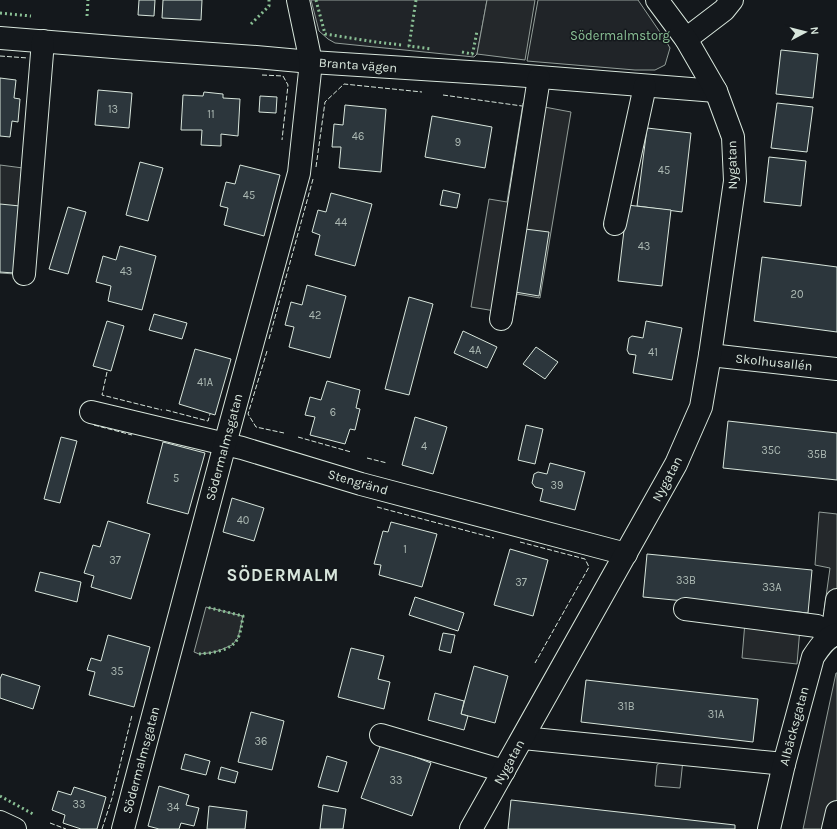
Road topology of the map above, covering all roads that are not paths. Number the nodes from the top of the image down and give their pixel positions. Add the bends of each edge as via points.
1 (298, 0) edge
2 (657, 0) edge
3 (732, 0) edge
4 (0, 38) edge
5 (686, 39) junction
6 (43, 41) junction
7 (311, 62) junction
8 (539, 78) junction
9 (645, 86) junction
10 (716, 91) junction
11 (615, 224) dead end
12 (24, 274) dead end
13 (501, 319) dead end
14 (710, 355) junction
15 (837, 369) edge
16 (91, 412) dead end
17 (224, 444) junction
18 (626, 554) junction
19 (837, 600) edge
20 (685, 609) dead end
21 (834, 635) edge
22 (381, 735) dead end
23 (523, 738) junction
24 (784, 764) junction
25 (504, 771) junction
26 (837, 812) edge
27 (0, 822) edge
28 (15, 829) edge
29 (123, 829) edge
30 (471, 829) edge
31 (769, 829) edge
32 (833, 829) edge

1 - 7 street, Södermalmsgatan
2 - 5 street, Nygatan
3 - 5 street via 724,10
4 - 6 street, Branta vägen
5 - 10 street, Nygatan
6 - 7 street, Branta vägen
6 - 12 street
7 - 8 street, Branta vägen
7 - 17 street, Södermalmsgatan via 300,173
8 - 9 street, Branta vägen
8 - 13 street
9 - 10 street, Branta vägen
9 - 11 street
10 - 14 street, Nygatan via 733,138 735,181
14 - 15 street, Skolhusallén
14 - 18 street, Nygatan via 701,407 676,464
16 - 17 street, Stengränd
17 - 18 street, Stengränd via 361,484
17 - 29 street, Södermalmsgatan
18 - 23 street, Nygatan
19 - 21 street
20 - 21 street via 817,626
21 - 24 street, Albäcksgatan via 813,657
22 - 25 street
23 - 24 street
23 - 25 street, Nygatan
24 - 31 street, Albäcksgatan
25 - 30 street, Nygatan
26 - 32 street
27 - 28 street

